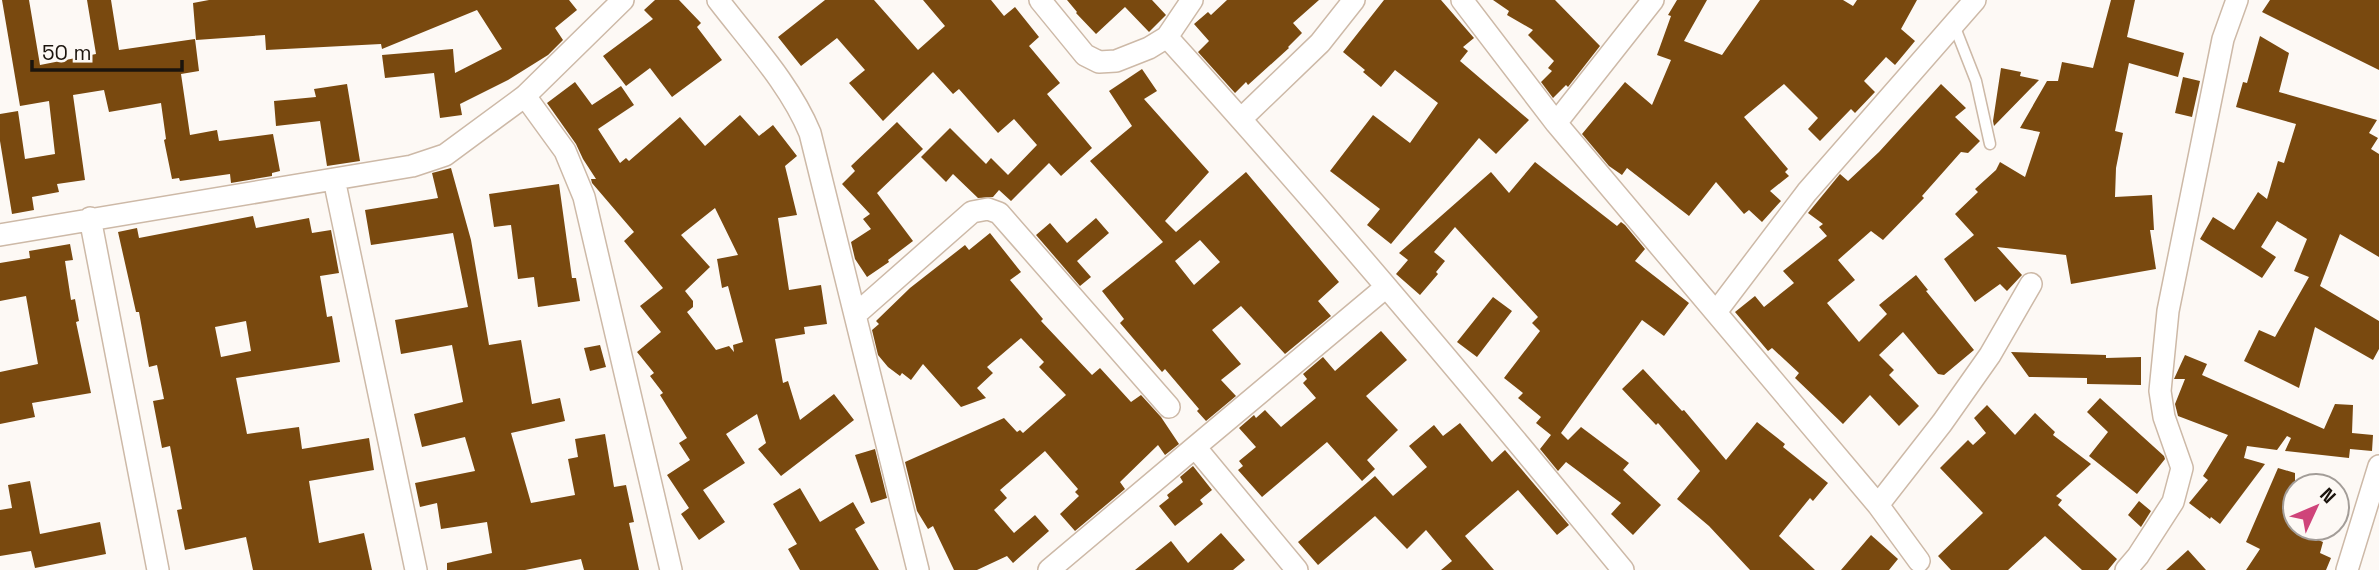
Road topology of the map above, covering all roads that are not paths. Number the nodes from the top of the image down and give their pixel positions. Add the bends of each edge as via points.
1 (623, 0) edge
2 (718, 0) edge
3 (1040, 0) edge
4 (1192, 0) edge
5 (1354, 0) edge
6 (1461, 0) edge
7 (1653, 0) edge
8 (1975, 0) edge
9 (2237, 0) edge
10 (1954, 25) junction
11 (1167, 37) junction
12 (525, 96) junction
13 (1241, 119) junction
14 (1556, 123) junction
15 (1990, 144) dead end
16 (334, 179) junction
17 (90, 218) junction
18 (0, 235) edge
19 (2031, 284) dead end
20 (1385, 287) junction
21 (1716, 312) junction
22 (855, 315) junction
23 (1169, 407) dead end
24 (1195, 447) junction
25 (2379, 466) edge
26 (1878, 505) junction
27 (1919, 567) edge
28 (158, 570) edge
29 (416, 570) edge
30 (671, 570) edge
31 (918, 570) edge
32 (1049, 570) edge
33 (1297, 570) edge
34 (1622, 570) edge
35 (2126, 570) edge
36 (2347, 570) edge

1 - 12 street
2 - 22 street via 802,113
3 - 11 street via 1085,55 1099,62 1116,61
4 - 11 street
5 - 13 street via 1320,43
6 - 14 street
7 - 14 street
8 - 10 street
9 - 35 street via 2223,39 2168,311 2160,391 2182,468 2164,519
10 - 15 lane via 1976,81
10 - 21 street via 1808,192
11 - 13 street
12 - 16 street via 446,155 412,166
12 - 30 street via 565,150 584,197
13 - 20 street
14 - 21 street
16 - 17 street
16 - 29 street
17 - 18 street
17 - 28 street
19 - 26 street via 1990,355
20 - 24 street
20 - 34 street
21 - 26 street
22 - 23 street via 972,212 988,209 999,213
22 - 31 street
24 - 32 street
24 - 33 street
25 - 36 street
26 - 27 street

